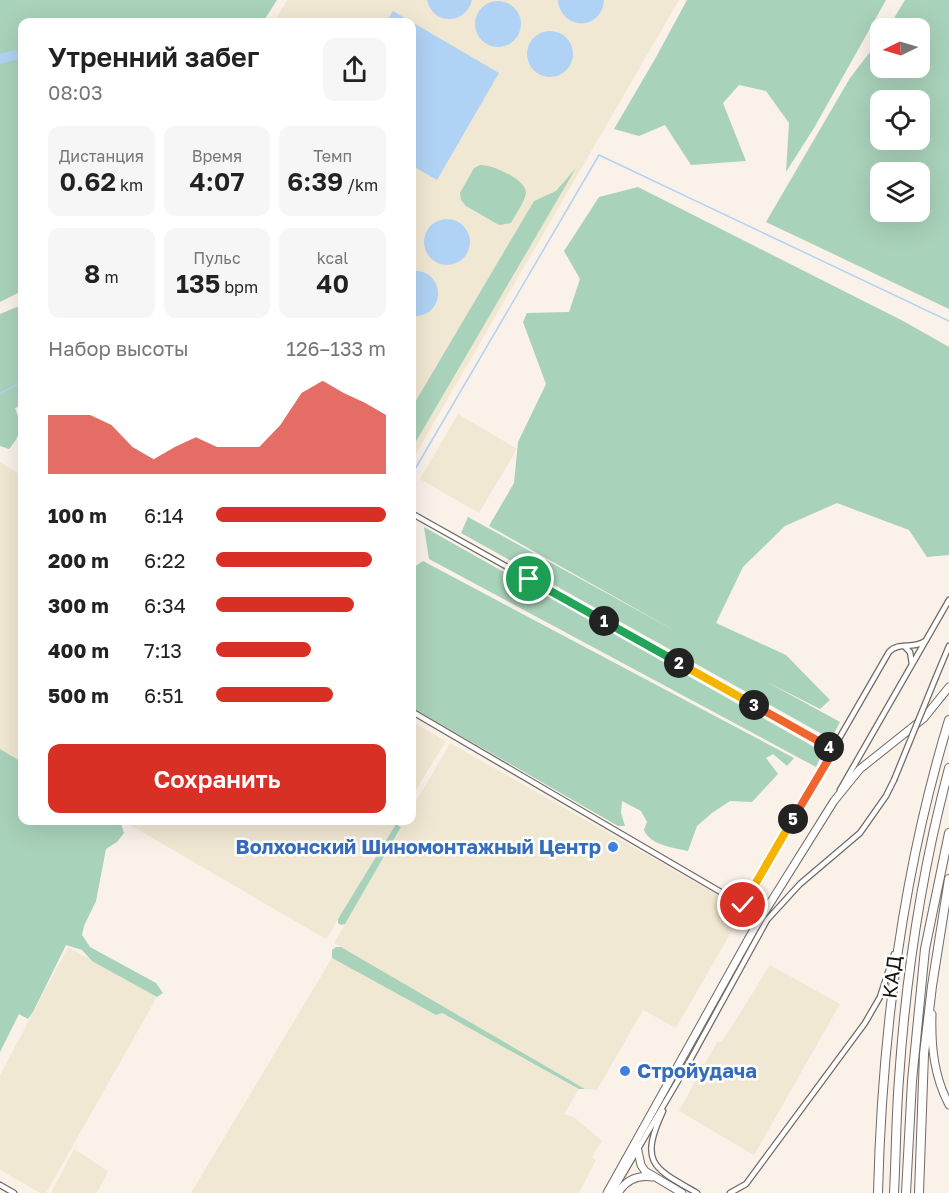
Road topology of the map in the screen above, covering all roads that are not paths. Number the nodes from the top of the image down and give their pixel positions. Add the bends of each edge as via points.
1 (416, 516) edge
2 (949, 600) edge
3 (926, 641) junction
4 (904, 646) junction
5 (949, 646) edge
6 (912, 665) junction
7 (949, 687) edge
8 (416, 714) edge
9 (949, 720) edge
10 (834, 750) junction
11 (949, 768) edge
12 (834, 801) junction
13 (949, 833) edge
14 (949, 879) edge
15 (898, 940) junction
16 (932, 986) junction
17 (672, 1091) junction
18 (949, 1105) edge
19 (636, 1145) junction
20 (652, 1177) junction
21 (0, 1185) edge
22 (697, 1192) edge
23 (14, 1193) edge
24 (607, 1193) edge
25 (612, 1193) edge
26 (618, 1193) edge
27 (681, 1193) edge
28 (730, 1193) edge
29 (878, 1193) edge
30 (894, 1193) edge
31 (906, 1193) edge
32 (919, 1193) edge

1 - 10 street
2 - 3 street
3 - 4 street via 919,646
3 - 6 street
4 - 6 street via 910,652
4 - 10 street via 889,652
5 - 17 street, bridge via 886,796 860,833 800,884 767,920
6 - 12 street
7 - 12 main road via 924,718 860,769
8 - 10 street via 743,905
9 - 15 highway via 923,817
11 - 30 highway, КАД via 923,879 913,947 899,1071
12 - 19 main road via 754,929
13 - 31 highway, КАД via 925,949
14 - 16 highway
15 - 28 street via 885,984 865,1023 746,1184
15 - 29 highway via 884,1067
16 - 18 main road via 934,1064
16 - 32 highway via 924,1054
17 - 19 street
17 - 22 street via 655,1127 650,1149 659,1170
19 - 20 main road via 641,1165
19 - 24 main road
19 - 25 street
20 - 26 main road via 635,1178
20 - 27 main road
21 - 23 street

